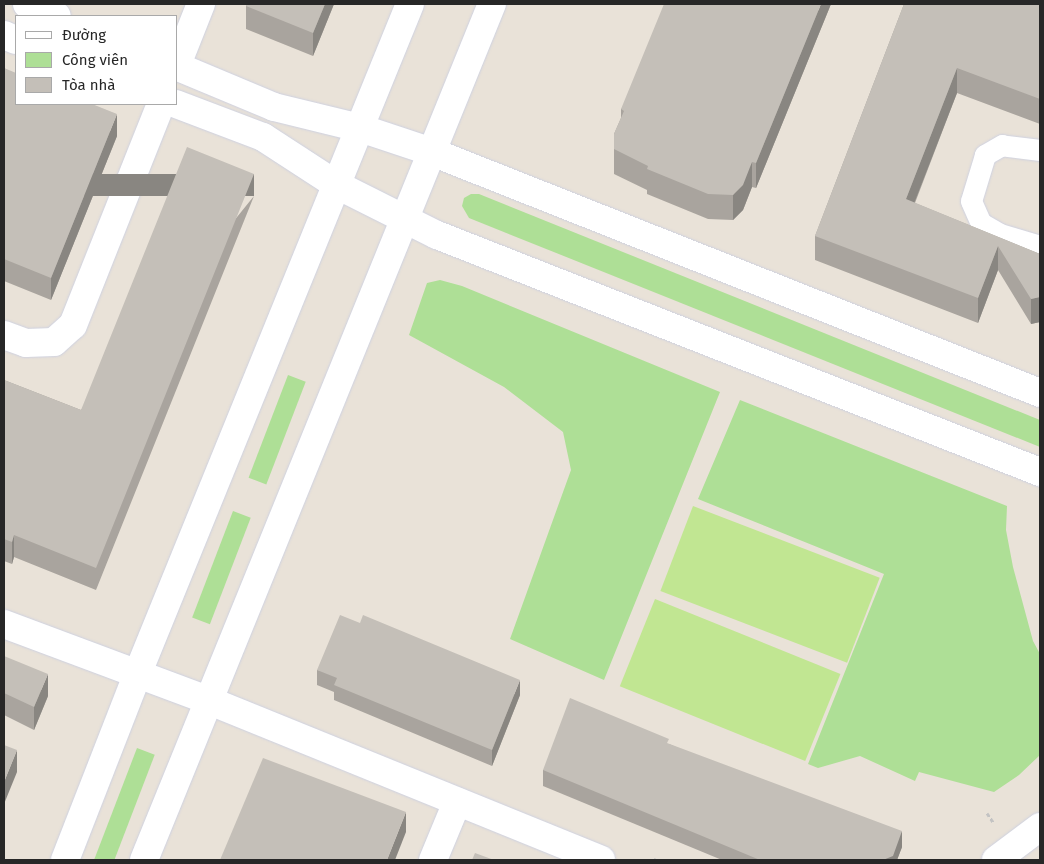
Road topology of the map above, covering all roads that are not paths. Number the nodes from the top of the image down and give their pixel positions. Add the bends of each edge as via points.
1 (27, 4) edge
2 (201, 4) edge
3 (410, 4) edge
4 (492, 4) edge
5 (54, 15) edge
6 (178, 61) edge
7 (178, 67) edge
8 (161, 105) edge
9 (178, 105) edge
10 (360, 128) junction
11 (1040, 150) edge
12 (432, 152) junction
13 (337, 186) junction
14 (405, 220) junction
15 (1040, 246) edge
16 (4, 335) edge
17 (1040, 393) edge
18 (1040, 472) edge
19 (4, 624) edge
20 (136, 675) junction
21 (210, 701) junction
22 (457, 802) junction
23 (1040, 827) edge
24 (65, 860) edge
25 (144, 860) edge
26 (433, 860) edge
27 (600, 860) edge
28 (996, 860) edge

1 - 5 street
2 - 6 street
3 - 10 street
4 - 12 street
7 - 10 street via 274,107
8 - 16 street via 73,325 54,342 26,343
9 - 13 street via 263,137
10 - 12 street
10 - 13 street
11 - 15 lane via 1002,145 985,155 971,201 982,222 1000,234
12 - 14 street
12 - 17 street
13 - 14 street
13 - 20 street
14 - 18 street
14 - 21 street
19 - 20 street
20 - 21 street
20 - 24 street
21 - 22 street
21 - 25 street
22 - 26 street
22 - 27 street
23 - 28 street

